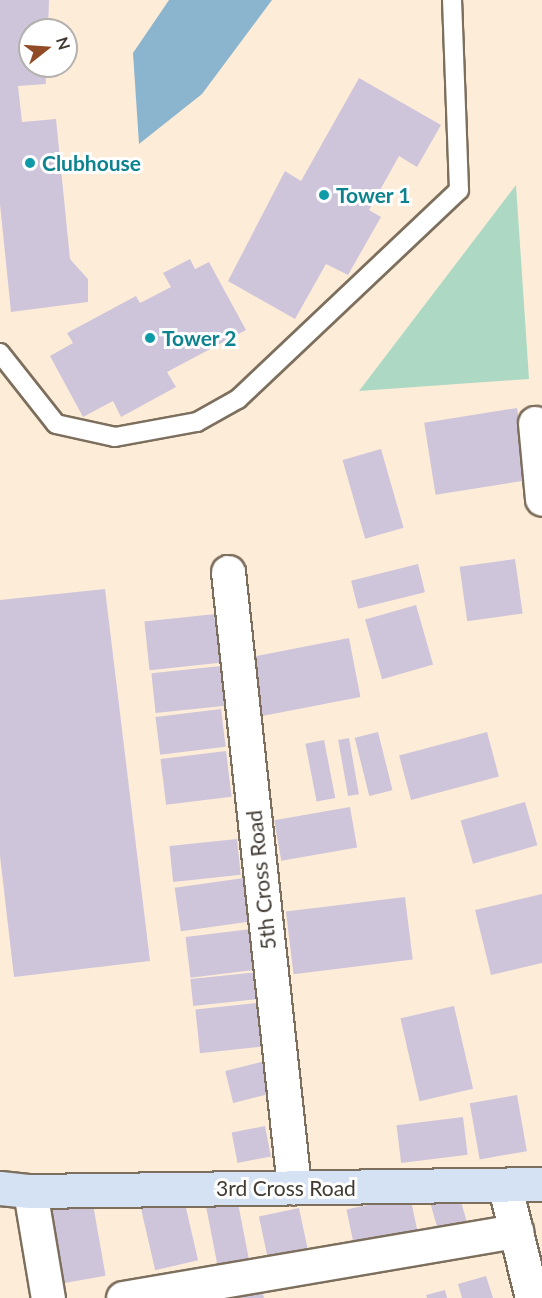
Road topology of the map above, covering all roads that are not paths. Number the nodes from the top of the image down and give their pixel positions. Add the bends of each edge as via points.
1 (452, 0) edge
2 (0, 353) edge
3 (535, 423) dead end
4 (542, 499) edge
5 (228, 572) dead end
6 (542, 1184) edge
7 (294, 1187) junction
8 (505, 1187) junction
9 (15, 1190) edge
10 (516, 1231) junction
11 (48, 1298) edge
12 (123, 1298) edge
13 (532, 1298) edge

1 - 2 lane via 459,190 238,399 197,422 115,437 56,424
3 - 4 street
5 - 7 street, 5th Cross Road
6 - 8 main road, 3rd Cross Road
7 - 8 main road, 3rd Cross Road
7 - 9 main road, 3rd Cross Road
8 - 10 street
9 - 11 street, 3rd Cross Road
10 - 12 street
10 - 13 street

